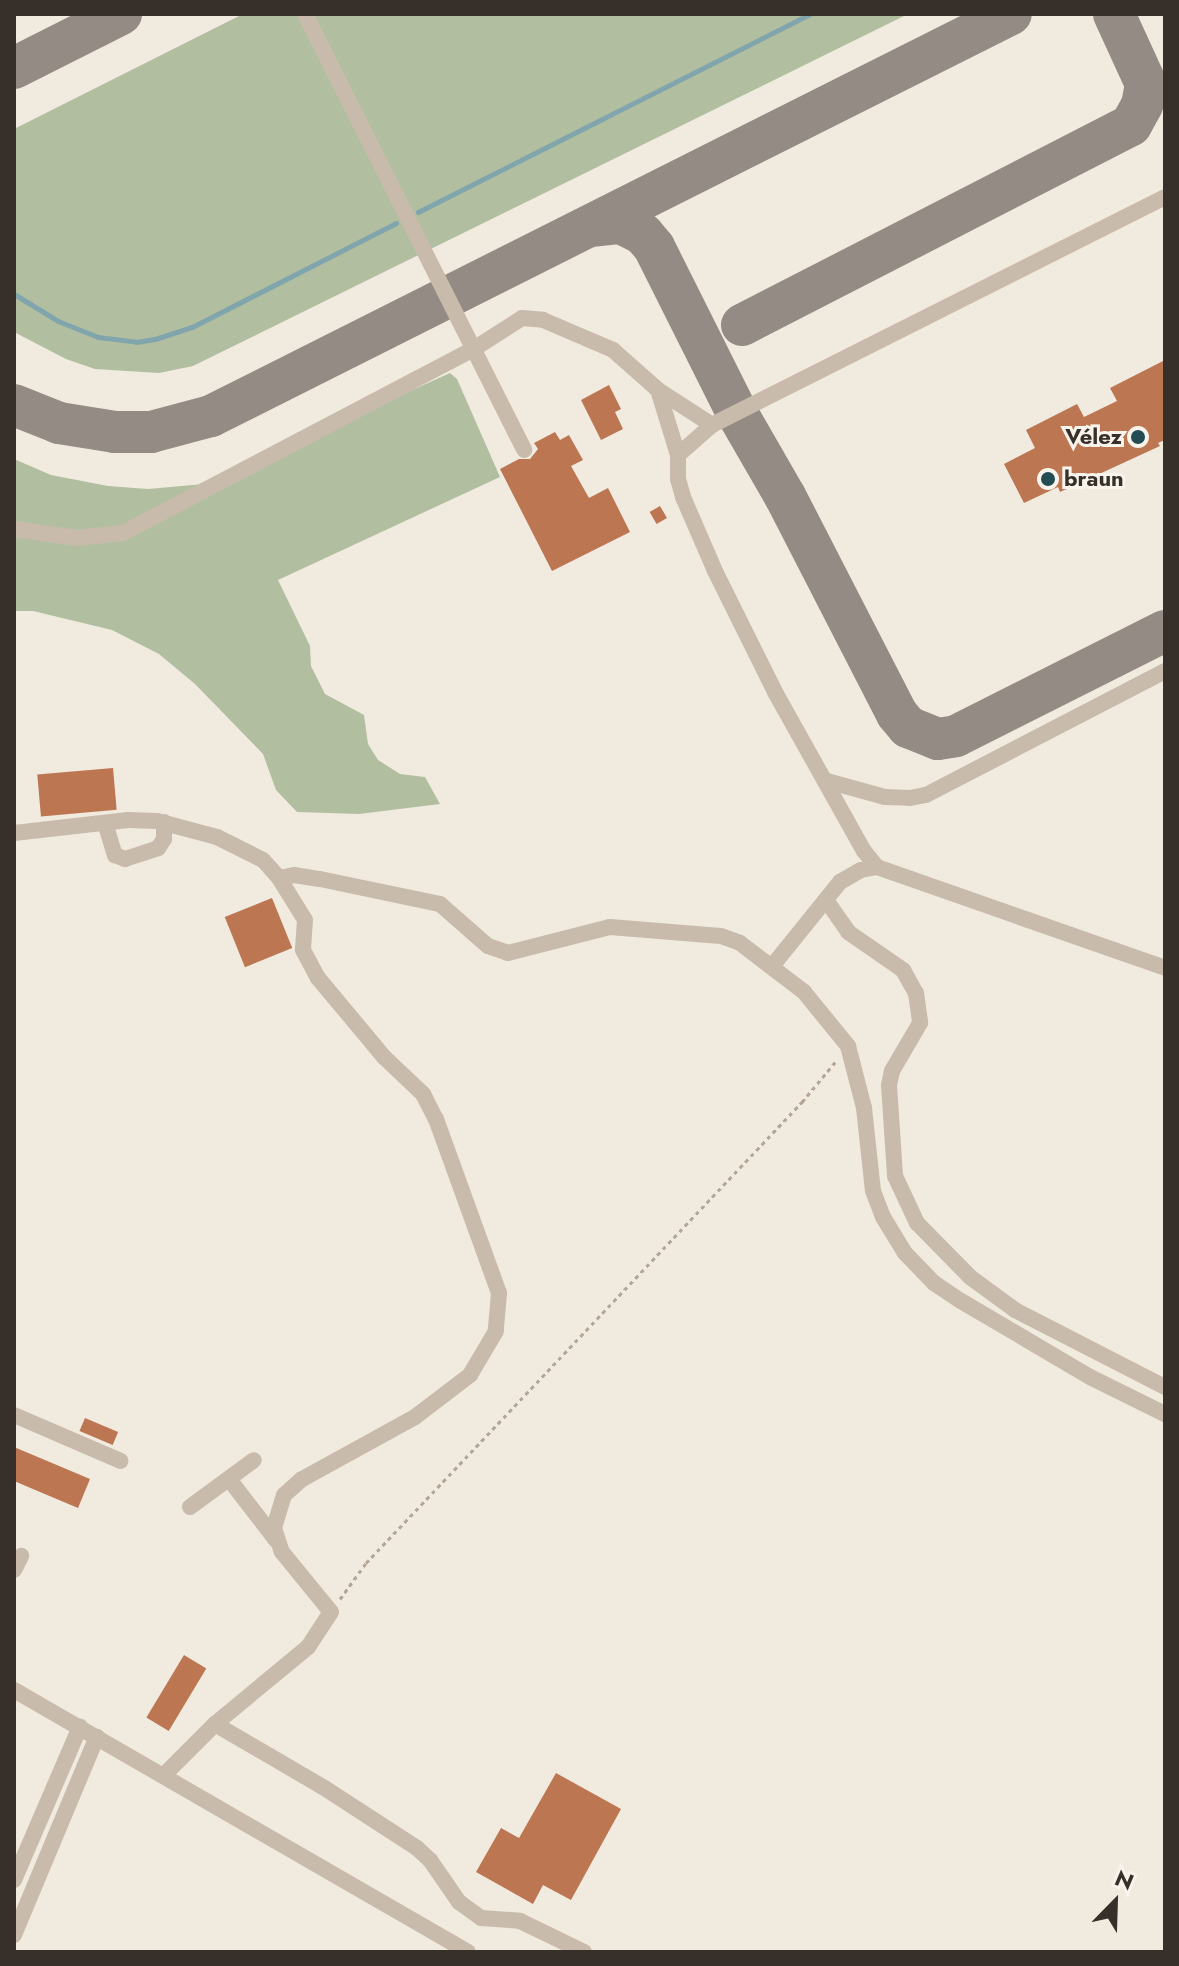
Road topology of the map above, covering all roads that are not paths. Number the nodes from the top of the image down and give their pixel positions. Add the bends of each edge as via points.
1 (305, 14) edge
2 (1165, 197) edge
3 (472, 350) junction
4 (658, 390) junction
5 (712, 425) junction
6 (524, 450) dead end
7 (678, 455) junction
8 (14, 529) edge
9 (1165, 671) edge
10 (827, 781) junction
11 (164, 822) junction
12 (105, 823) junction
13 (14, 833) edge
14 (877, 867) junction
15 (279, 878) junction
16 (826, 900) junction
17 (773, 965) junction
18 (1165, 968) edge
19 (1165, 1387) edge
20 (1165, 1414) edge
21 (14, 1415) edge
22 (254, 1460) dead end
23 (121, 1461) dead end
24 (229, 1479) junction
25 (190, 1507) dead end
26 (277, 1541) junction
27 (14, 1690) edge
28 (215, 1724) junction
29 (80, 1727) junction
30 (97, 1737) junction
31 (164, 1775) junction
32 (16, 1872) edge
33 (38, 1878) junction
34 (14, 1935) edge
35 (468, 1952) edge
36 (584, 1952) edge

1 - 3 street
2 - 5 street
3 - 4 street via 531,317 613,350
3 - 6 street
3 - 8 street via 123,533 77,538
4 - 5 street
4 - 7 street
5 - 7 street
7 - 10 street via 683,497 715,571
9 - 10 street via 926,795 885,797
10 - 14 street
11 - 12 street
11 - 12 street via 158,848 125,859 115,855
11 - 15 street via 242,847
12 - 13 street
14 - 16 street via 848,877
14 - 18 street
15 - 17 street via 320,879 440,904 488,946 508,953 610,927 721,936
15 - 26 street via 305,920 303,950 310,966 384,1057 423,1094 436,1119 495,1276 499,1313 489,1347 458,1385 415,1417 291,1488 276,1514
16 - 17 street
16 - 19 street via 848,932 903,970 916,993 920,1023 889,1085 895,1176 917,1223 970,1277 1015,1310
17 - 20 street via 804,992 848,1046 864,1108 873,1191 905,1253 961,1301
21 - 23 street
22 - 24 street
24 - 25 street
24 - 26 street
26 - 28 street via 331,1612 308,1647
27 - 29 street
28 - 31 street
28 - 36 street via 417,1848 459,1902 481,1918 520,1921
29 - 30 street
29 - 32 street
30 - 31 street
30 - 33 street
31 - 35 street
32 - 33 street
33 - 34 street

